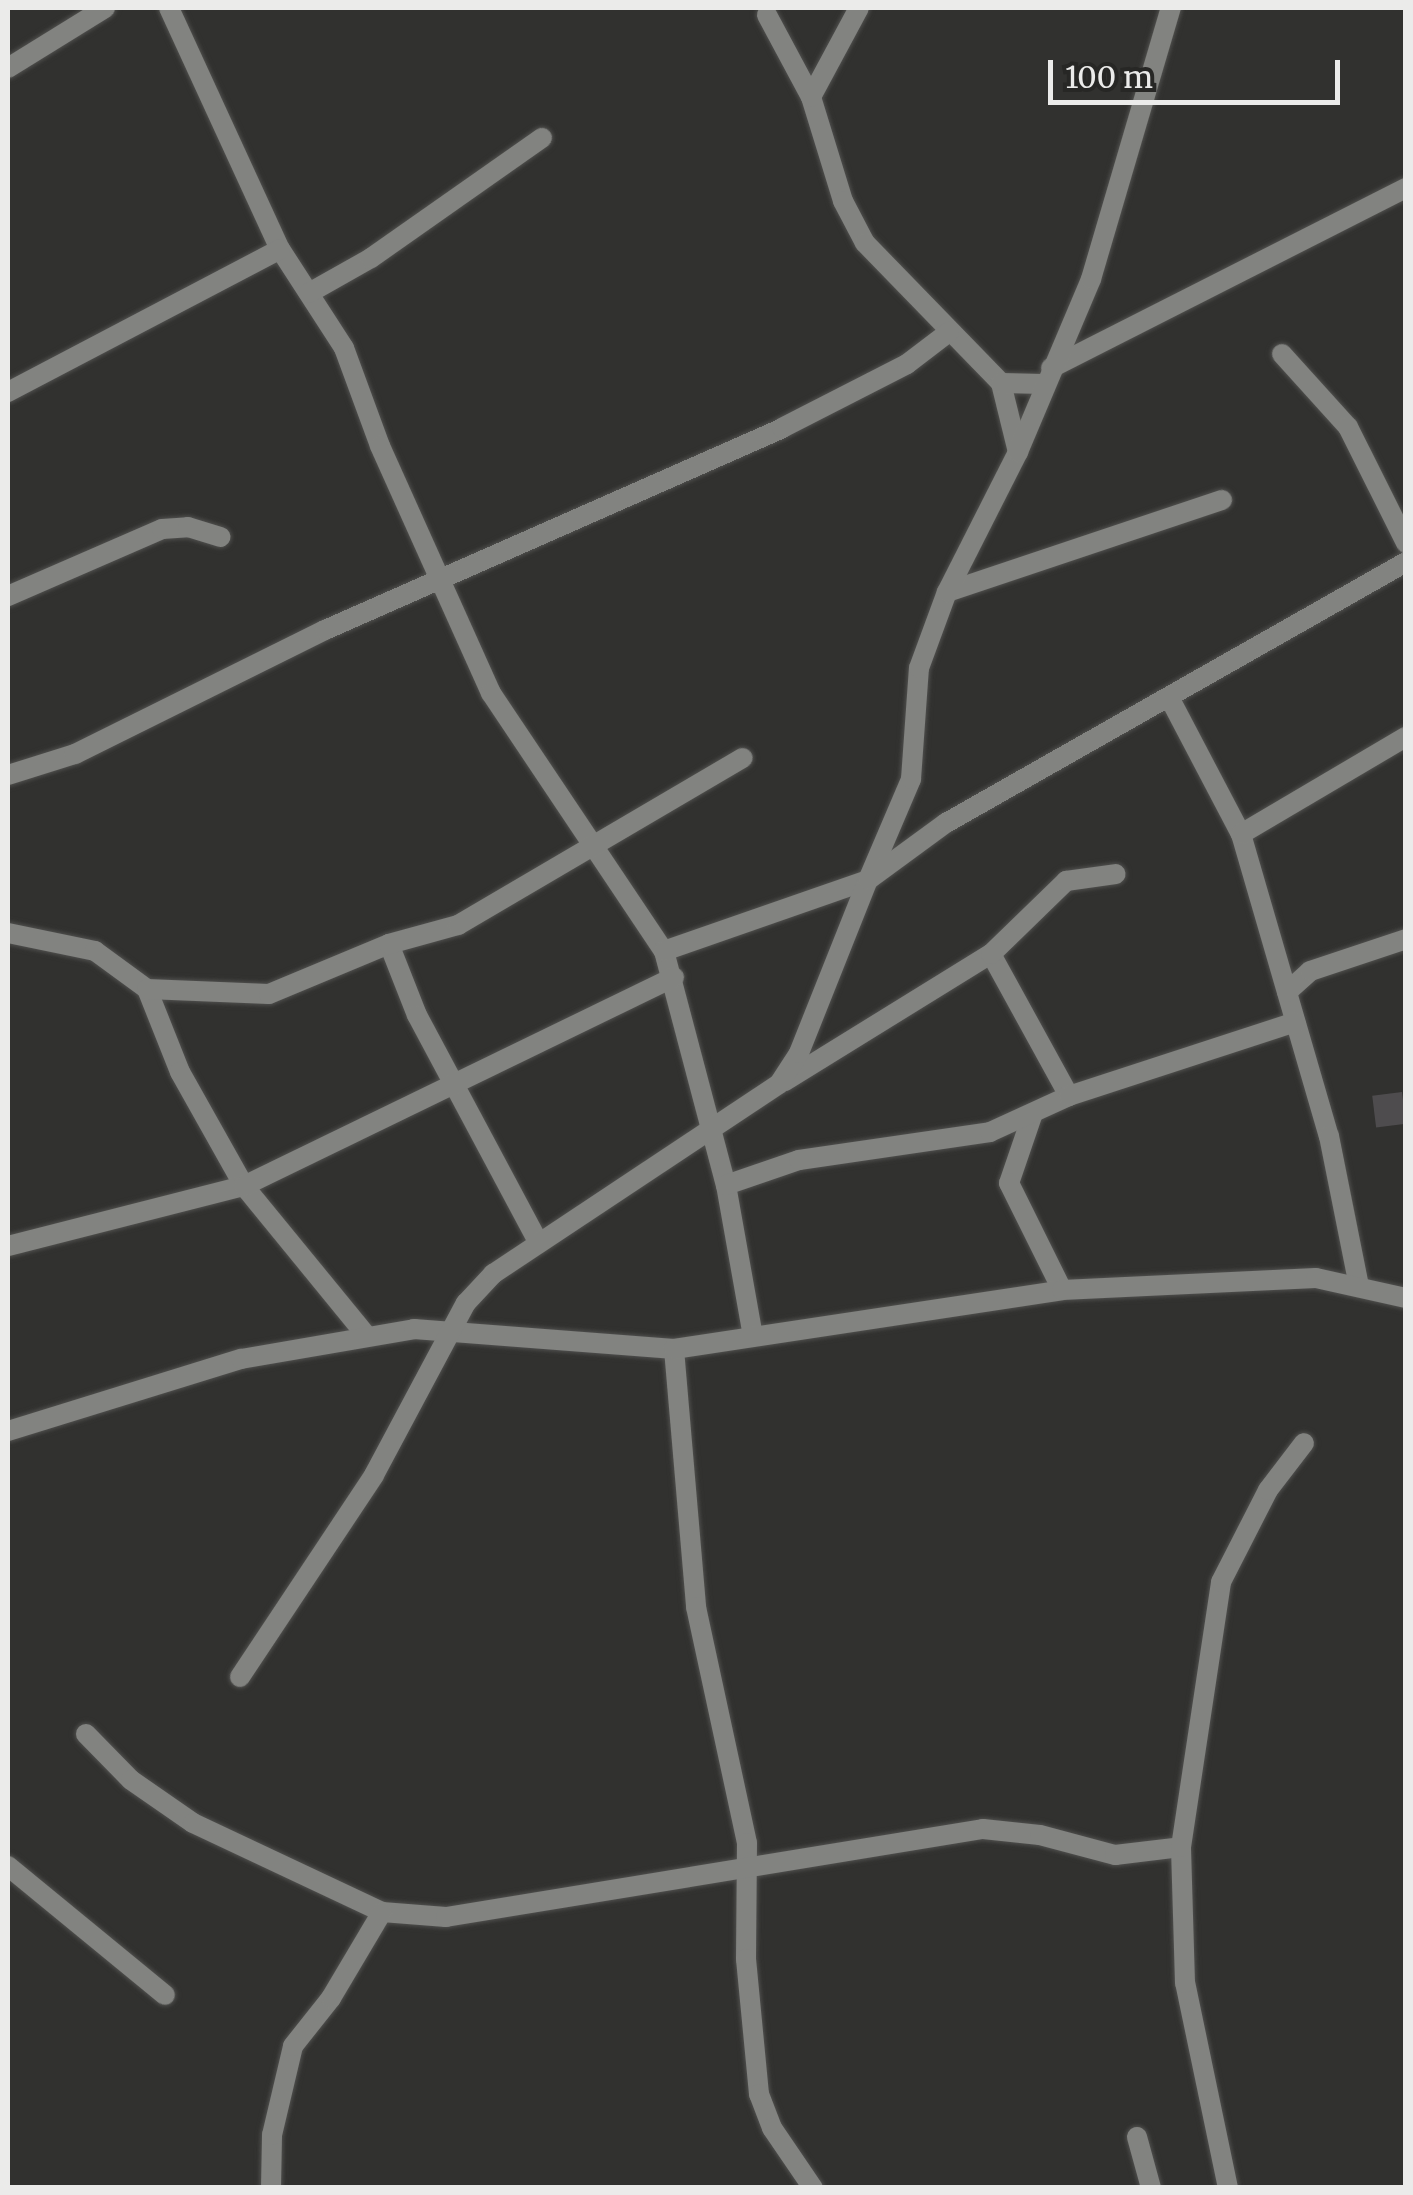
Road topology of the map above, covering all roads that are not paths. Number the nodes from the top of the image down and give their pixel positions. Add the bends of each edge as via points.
1 (105, 8) edge
2 (859, 8) edge
3 (1172, 8) edge
4 (171, 9) edge
5 (767, 15) dead end
6 (8, 68) edge
7 (811, 97) junction
8 (542, 138) dead end
9 (1406, 188) edge
10 (280, 249) junction
11 (309, 293) junction
12 (949, 332) junction
13 (1282, 354) dead end
14 (1048, 376) junction
15 (1001, 382) junction
16 (8, 392) edge
17 (1018, 452) junction
18 (1222, 500) dead end
19 (220, 538) dead end
20 (1406, 544) edge
21 (1406, 562) edge
22 (443, 582) junction
23 (946, 592) junction
24 (8, 596) edge
25 (1170, 699) junction
26 (1406, 737) edge
27 (742, 758) dead end
28 (8, 775) edge
29 (1241, 834) junction
30 (596, 848) junction
31 (1116, 874) dead end
32 (868, 880) junction
33 (8, 932) edge
34 (1406, 939) edge
35 (389, 944) junction
36 (664, 951) junction
37 (991, 954) junction
38 (1280, 964) junction
39 (1310, 971) junction
40 (674, 977) junction
41 (147, 989) junction
42 (1288, 992) junction
43 (1295, 1022) junction
44 (452, 1082) junction
45 (779, 1084) junction
46 (1069, 1096) junction
47 (1032, 1116) junction
48 (711, 1130) junction
49 (726, 1185) junction
50 (244, 1186) junction
51 (536, 1240) junction
52 (8, 1246) edge
53 (1359, 1286) junction
54 (1062, 1290) junction
55 (1406, 1298) edge
56 (455, 1329) junction
57 (365, 1334) junction
58 (752, 1337) junction
59 (674, 1349) junction
60 (8, 1430) edge
61 (1304, 1443) dead end
62 (240, 1677) dead end
63 (86, 1734) dead end
64 (1180, 1847) junction
65 (8, 1866) edge
66 (747, 1872) junction
67 (382, 1912) junction
68 (165, 1994) dead end
69 (1137, 2137) dead end
70 (271, 2188) edge
71 (814, 2188) edge
72 (1151, 2188) edge
73 (1228, 2188) edge

1 - 6 street
2 - 7 street
3 - 14 street via 1091,279
4 - 10 street
5 - 7 street
7 - 12 street via 843,202 865,243
8 - 11 street via 371,258
9 - 14 street
10 - 11 street
10 - 16 street
11 - 22 street via 344,348
12 - 15 street
12 - 22 street via 907,364 782,428
13 - 20 street via 1348,427
14 - 15 street
14 - 17 street
15 - 17 street
17 - 23 street
18 - 23 street
19 - 24 street via 188,527 162,529
21 - 25 street
22 - 28 street via 257,662 75,754
22 - 30 street via 514,736
23 - 32 street via 919,668 910,778
25 - 29 street
25 - 32 street via 946,823
26 - 29 street
27 - 30 street
29 - 38 street
30 - 35 street via 458,926
30 - 36 street
31 - 37 street via 1066,881
32 - 36 street
32 - 45 street via 799,1054
33 - 41 street via 94,951
34 - 39 street
35 - 41 street via 270,994
35 - 44 street
36 - 40 street
37 - 45 street
37 - 46 street
38 - 39 street
38 - 42 street
39 - 42 street
40 - 44 street
40 - 48 street
41 - 50 street via 180,1072
42 - 43 street
43 - 46 street
43 - 53 street via 1329,1136
44 - 50 street
44 - 51 street
45 - 48 street
46 - 47 street
47 - 49 street via 962,1138 799,1160
47 - 54 street via 1010,1183
48 - 49 street
48 - 51 street
49 - 58 street
50 - 52 street
50 - 57 street
51 - 56 street via 466,1303
53 - 54 street via 1316,1278
53 - 55 street
54 - 58 street
56 - 57 street
56 - 59 street
56 - 62 street via 374,1475
57 - 60 street via 241,1359
58 - 59 street
59 - 66 street via 696,1607 742,1812
61 - 64 street via 1268,1490 1221,1582
63 - 67 street via 131,1780 194,1823
64 - 66 street via 1116,1855 984,1829
64 - 73 street via 1186,1983
65 - 68 street
66 - 67 street via 446,1917
66 - 71 street via 747,1975 759,2094 772,2128
67 - 70 street via 331,1998 293,2046 272,2135
69 - 72 street

